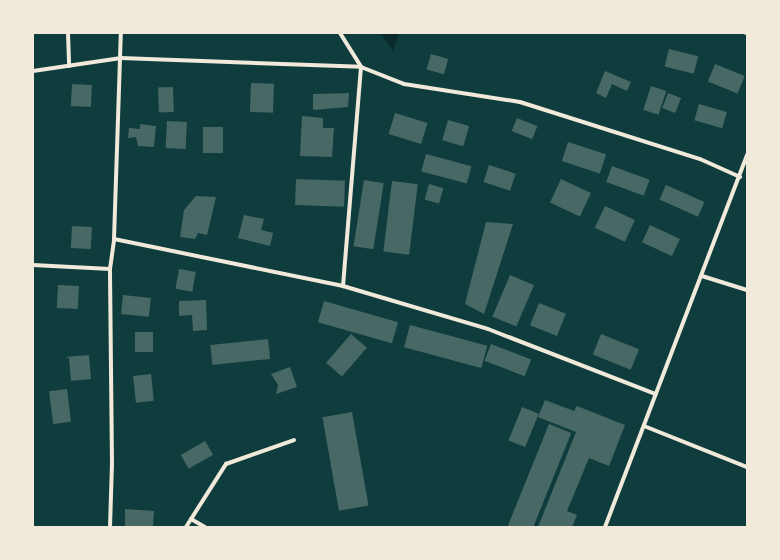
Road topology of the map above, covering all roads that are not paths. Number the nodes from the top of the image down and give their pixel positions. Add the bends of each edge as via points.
1 (68, 33) edge
2 (120, 33) edge
3 (340, 33) edge
4 (121, 58) junction
5 (69, 66) junction
6 (361, 66) junction
7 (33, 71) edge
8 (747, 155) edge
9 (740, 177) junction
10 (114, 238) junction
11 (33, 265) edge
12 (110, 269) junction
13 (702, 276) junction
14 (343, 286) junction
15 (747, 290) edge
16 (656, 394) junction
17 (644, 426) junction
18 (294, 440) dead end
19 (747, 467) edge
20 (191, 519) junction
21 (110, 527) edge
22 (186, 527) edge
23 (205, 527) edge
24 (604, 527) edge

1 - 5 street
2 - 4 street
3 - 6 street
4 - 5 street
4 - 6 street
4 - 10 street
5 - 7 street
6 - 9 street via 404,84 520,102 700,159
6 - 14 street
8 - 9 street
9 - 13 street
10 - 12 street
10 - 14 street
11 - 12 street
12 - 21 street
13 - 15 street
13 - 16 street
14 - 16 street via 488,329
16 - 17 street
17 - 19 street
17 - 24 street
18 - 20 street via 226,464
20 - 22 street
20 - 23 street

